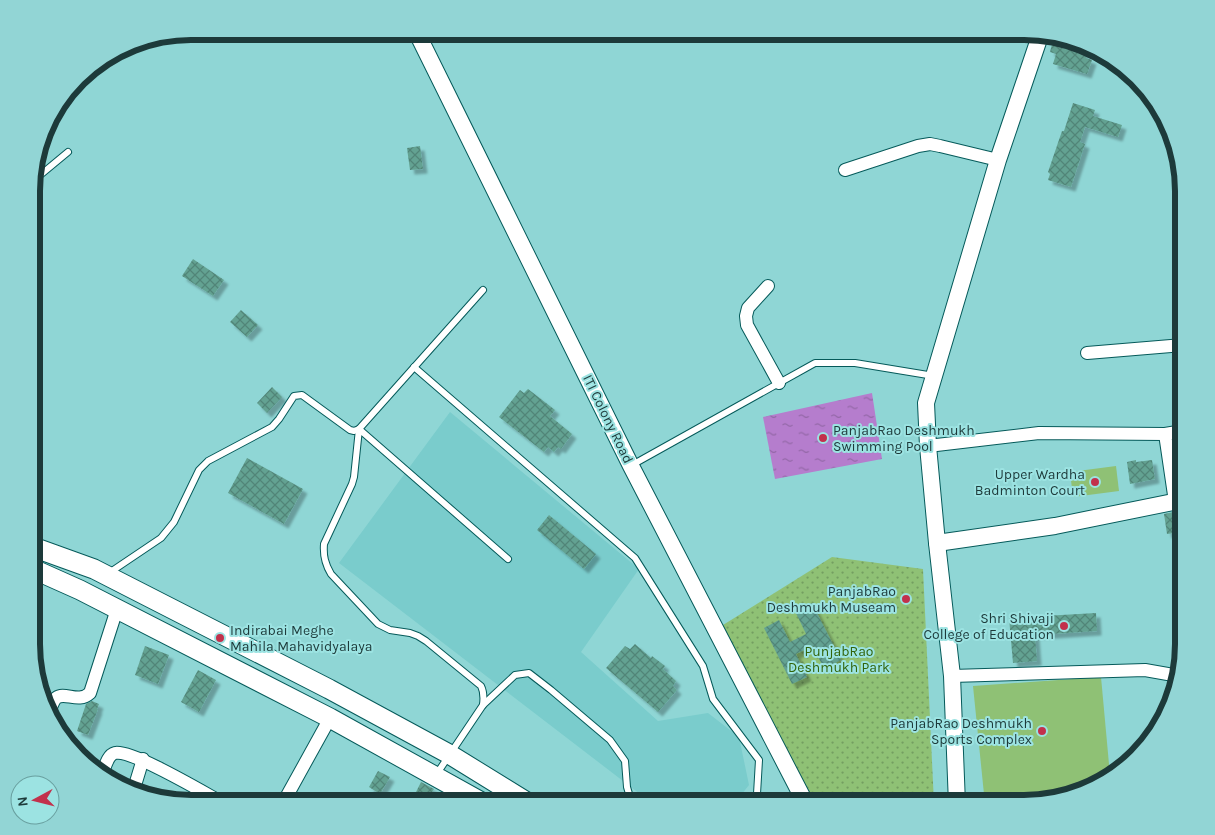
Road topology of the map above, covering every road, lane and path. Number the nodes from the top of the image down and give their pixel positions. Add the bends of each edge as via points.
1 (420, 40) edge
2 (1038, 40) edge
3 (68, 152) dead end
4 (998, 160) junction
5 (845, 170) dead end
6 (41, 174) edge
7 (768, 286) dead end
8 (483, 290) dead end
9 (1175, 347) edge
10 (1087, 353) dead end
11 (414, 367) junction
12 (934, 376) junction
13 (779, 383) junction
14 (359, 429) junction
15 (1175, 432) edge
16 (1165, 434) junction
17 (928, 446) junction
18 (631, 466) junction
19 (1175, 482) edge
20 (1175, 502) edge
21 (937, 543) junction
22 (40, 550) edge
23 (508, 559) dead end
24 (40, 572) edge
25 (100, 572) junction
26 (80, 590) junction
27 (117, 609) junction
28 (1172, 675) edge
29 (952, 676) junction
30 (52, 704) edge
31 (483, 704) junction
32 (330, 718) junction
33 (449, 754) junction
34 (143, 759) junction
35 (105, 768) edge
36 (435, 776) junction
37 (135, 785) edge
38 (197, 795) edge
39 (288, 795) edge
40 (469, 795) edge
41 (515, 795) edge
42 (629, 795) edge
43 (756, 795) edge
44 (801, 795) edge
45 (957, 795) edge

1 - 18 street, ITI Colony Road
2 - 4 street
3 - 6 lane
4 - 5 street via 930,144
4 - 12 street
7 - 13 street via 748,308 747,325
8 - 11 lane
9 - 10 street
11 - 14 lane
11 - 43 lane via 635,558 703,666 713,699 758,760
12 - 13 lane via 855,363 815,363
12 - 17 street via 926,403
13 - 18 lane
14 - 23 lane
14 - 25 lane via 350,430 302,395 294,396 272,427 208,461 199,470 174,522 160,538
14 - 31 lane via 354,477 324,544 325,564 330,574 378,624 418,636 481,686
15 - 16 street
16 - 17 street via 1039,433
16 - 19 street
17 - 21 street
18 - 44 street, ITI Colony Road
20 - 21 street via 1056,526
21 - 29 street
22 - 25 main road
24 - 26 main road
25 - 26 main road
25 - 33 main road
26 - 27 main road
27 - 30 street via 90,693 81,698 58,697
27 - 32 main road
28 - 29 street via 1144,670
29 - 45 street
31 - 33 lane
31 - 42 lane via 515,675 529,673 610,740 625,760
32 - 36 main road
32 - 39 street
33 - 36 lane
33 - 41 main road
34 - 35 street via 116,753 109,758
34 - 37 street
34 - 38 street
36 - 40 main road

